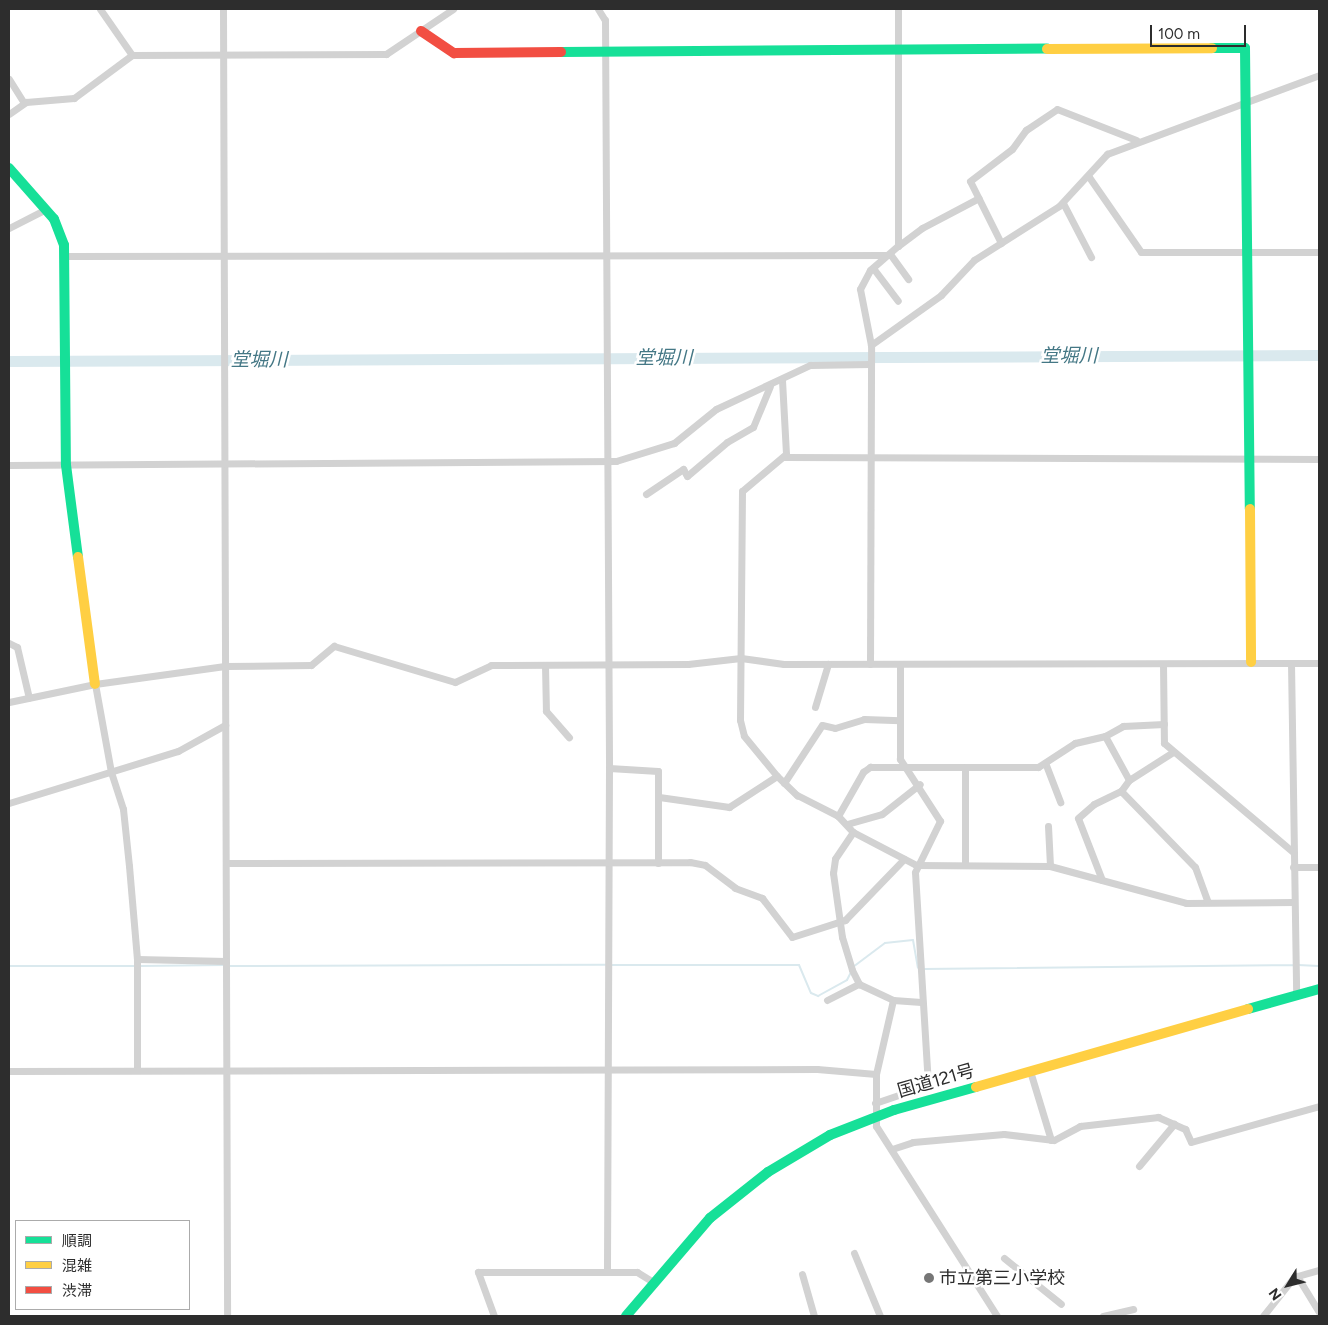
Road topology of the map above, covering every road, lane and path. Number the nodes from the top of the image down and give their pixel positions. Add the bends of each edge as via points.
1 (100, 9) edge
2 (223, 9) edge
3 (453, 9) edge
4 (598, 9) edge
5 (898, 9) edge
6 (421, 31) junction
7 (897, 51) junction
8 (223, 53) junction
9 (602, 53) junction
10 (132, 55) junction
11 (1319, 75) edge
12 (9, 79) edge
13 (1248, 100) junction
14 (24, 103) junction
15 (9, 114) edge
16 (1136, 140) junction
17 (9, 168) edge
18 (1089, 177) junction
19 (979, 198) junction
20 (1063, 203) junction
21 (46, 209) junction
22 (9, 228) edge
23 (1001, 242) junction
24 (898, 246) junction
25 (1248, 252) junction
26 (1319, 252) edge
27 (604, 254) junction
28 (889, 254) junction
29 (66, 256) junction
30 (223, 256) junction
31 (1091, 257) dead end
32 (873, 268) junction
33 (908, 279) dead end
34 (898, 301) dead end
35 (871, 344) junction
36 (870, 364) junction
37 (782, 380) junction
38 (770, 386) junction
39 (872, 456) junction
40 (784, 457) junction
41 (1319, 459) edge
42 (1250, 460) junction
43 (604, 462) junction
44 (224, 463) junction
45 (9, 465) edge
46 (66, 465) junction
47 (646, 494) dead end
48 (9, 643) edge
49 (741, 658) junction
50 (1250, 662) junction
51 (1291, 663) junction
52 (1319, 663) edge
53 (607, 664) junction
54 (828, 664) junction
55 (870, 664) junction
56 (900, 664) junction
57 (1163, 664) junction
58 (545, 665) junction
59 (225, 666) junction
60 (95, 684) junction
61 (29, 698) junction
62 (9, 702) edge
63 (815, 707) dead end
64 (900, 720) junction
65 (1164, 724) junction
66 (225, 725) junction
67 (1105, 736) junction
68 (569, 738) dead end
69 (1173, 752) junction
70 (1046, 765) junction
71 (904, 766) junction
72 (965, 767) junction
73 (609, 768) junction
74 (111, 772) junction
75 (777, 776) junction
76 (1129, 780) junction
77 (784, 783) junction
78 (920, 784) junction
79 (1121, 791) junction
80 (659, 797) junction
81 (1060, 802) dead end
82 (9, 803) edge
83 (838, 816) junction
84 (847, 824) junction
85 (1048, 826) dead end
86 (853, 832) junction
87 (1292, 852) junction
88 (904, 859) junction
89 (226, 863) junction
90 (658, 863) junction
91 (608, 864) junction
92 (916, 865) junction
93 (965, 865) junction
94 (1050, 866) junction
95 (1293, 867) junction
96 (1319, 867) edge
97 (1102, 880) junction
98 (1208, 902) junction
99 (1294, 902) junction
100 (839, 922) junction
101 (226, 961) junction
102 (137, 963) junction
103 (859, 984) junction
104 (1319, 989) edge
105 (1296, 996) junction
106 (827, 1000) dead end
107 (893, 1000) junction
108 (921, 1002) junction
109 (137, 1070) junction
110 (227, 1070) junction
111 (608, 1070) junction
112 (9, 1071) edge
113 (1030, 1071) junction
114 (876, 1074) junction
115 (875, 1103) junction
116 (1319, 1106) edge
117 (875, 1116) junction
118 (1174, 1124) junction
119 (1051, 1140) junction
120 (892, 1149) junction
121 (1139, 1166) dead end
122 (854, 1253) dead end
123 (1004, 1258) dead end
124 (1319, 1270) edge
125 (607, 1272) junction
126 (802, 1274) dead end
127 (1297, 1276) junction
128 (653, 1282) junction
129 (1061, 1304) dead end
130 (1133, 1309) dead end
131 (1319, 1312) edge
132 (227, 1316) edge
133 (494, 1316) edge
134 (626, 1316) edge
135 (814, 1316) edge
136 (880, 1316) edge
137 (997, 1316) edge
138 (1103, 1316) edge
139 (1263, 1316) edge

1 - 10 street
2 - 8 street
3 - 6 street
4 - 9 street via 604,20
5 - 7 street
6 - 8 street via 386,54
6 - 9 main road via 454,53
7 - 9 main road
7 - 13 main road via 1245,48
7 - 24 street
8 - 10 street
8 - 30 street
9 - 27 street
10 - 14 street via 74,98
11 - 13 street
12 - 14 street
13 - 16 street
13 - 25 main road
14 - 15 street
16 - 18 street via 1107,154
16 - 19 street via 1054,110 1026,130 1012,149 972,175 970,181
17 - 21 main road
18 - 20 street
18 - 25 street via 1141,252
19 - 23 street
19 - 24 street via 922,228
20 - 23 street
20 - 31 street
21 - 22 street
21 - 29 main road via 62,235
23 - 35 street via 974,260 941,295
24 - 28 street
25 - 26 street
25 - 42 main road
27 - 28 street
27 - 30 street
27 - 43 street
28 - 32 street
28 - 33 street
29 - 30 street
29 - 46 main road
30 - 44 street
32 - 34 street
32 - 35 street via 860,289
35 - 36 street
36 - 37 street via 810,365
36 - 39 street
37 - 38 street
37 - 40 street
38 - 43 street via 716,409 674,443
38 - 47 street via 753,428 726,442 687,476 682,469
39 - 40 street
39 - 42 street
39 - 55 street
40 - 49 street via 742,491
41 - 42 street
42 - 50 main road
43 - 44 street
43 - 53 street
44 - 46 street
44 - 59 street
45 - 46 street
46 - 60 main road
48 - 61 street via 17,647
49 - 53 street via 688,664
49 - 54 street
49 - 75 street via 741,728
50 - 51 street
50 - 57 street
51 - 52 street
51 - 87 street
53 - 58 street
53 - 73 street
54 - 55 street
54 - 63 street
55 - 56 street
56 - 57 street
56 - 64 street
57 - 65 street
58 - 59 street via 484,666 454,682 334,646 311,665
58 - 68 street via 546,711
59 - 60 street
59 - 66 street
60 - 61 street
60 - 74 street
61 - 62 street
64 - 71 street via 900,756
64 - 77 street via 864,719 835,728 822,725
65 - 67 street via 1123,726
65 - 69 street via 1164,742
66 - 74 street via 178,751
66 - 89 street
67 - 70 street via 1075,743
67 - 76 street
69 - 76 street
69 - 87 street
70 - 72 street
70 - 81 street
71 - 72 street
71 - 78 street
71 - 83 street via 870,767 862,772
72 - 93 street
73 - 80 street via 656,768
73 - 91 street
74 - 82 street
74 - 102 street via 123,809
75 - 77 street
75 - 80 street via 729,807
76 - 79 street
77 - 83 street
78 - 84 street via 887,812
78 - 92 street via 940,821
79 - 97 street via 1094,804 1078,818
79 - 98 street via 1194,867
80 - 90 street
83 - 84 street
84 - 86 street
85 - 94 street
86 - 88 street
86 - 100 street via 835,859
87 - 95 street
88 - 92 street
88 - 100 street
89 - 91 street
89 - 101 street
90 - 91 street
90 - 100 street via 705,865 735,888 762,898 788,936
91 - 111 street
92 - 93 street
92 - 108 street
93 - 94 street
94 - 97 street
95 - 96 street
95 - 99 street
97 - 98 street via 1179,901
98 - 99 street
99 - 105 street
100 - 103 street
101 - 102 street
101 - 110 street
102 - 109 street
103 - 106 street
103 - 107 street
104 - 105 main road, 国道121号
105 - 113 main road, 国道121号
107 - 108 street
107 - 114 street
108 - 115 street via 928,1085
109 - 110 street
109 - 112 street
110 - 111 street
110 - 132 street
111 - 114 street via 817,1069
111 - 125 street
113 - 117 main road, 国道121号
113 - 119 street
114 - 115 street
115 - 117 street
116 - 118 street via 1191,1142 1186,1131
117 - 120 street via 876,1126
117 - 128 main road, 国道121号 via 814,1143 768,1172 710,1218
118 - 119 street via 1158,1117 1080,1126
118 - 121 street
119 - 120 street via 1004,1134 913,1142
120 - 137 street
122 - 136 street
123 - 129 street
124 - 127 street
125 - 128 street via 637,1272
125 - 133 street via 478,1272
126 - 135 street
127 - 131 street
127 - 139 street
128 - 134 main road, 国道121号
130 - 138 street

